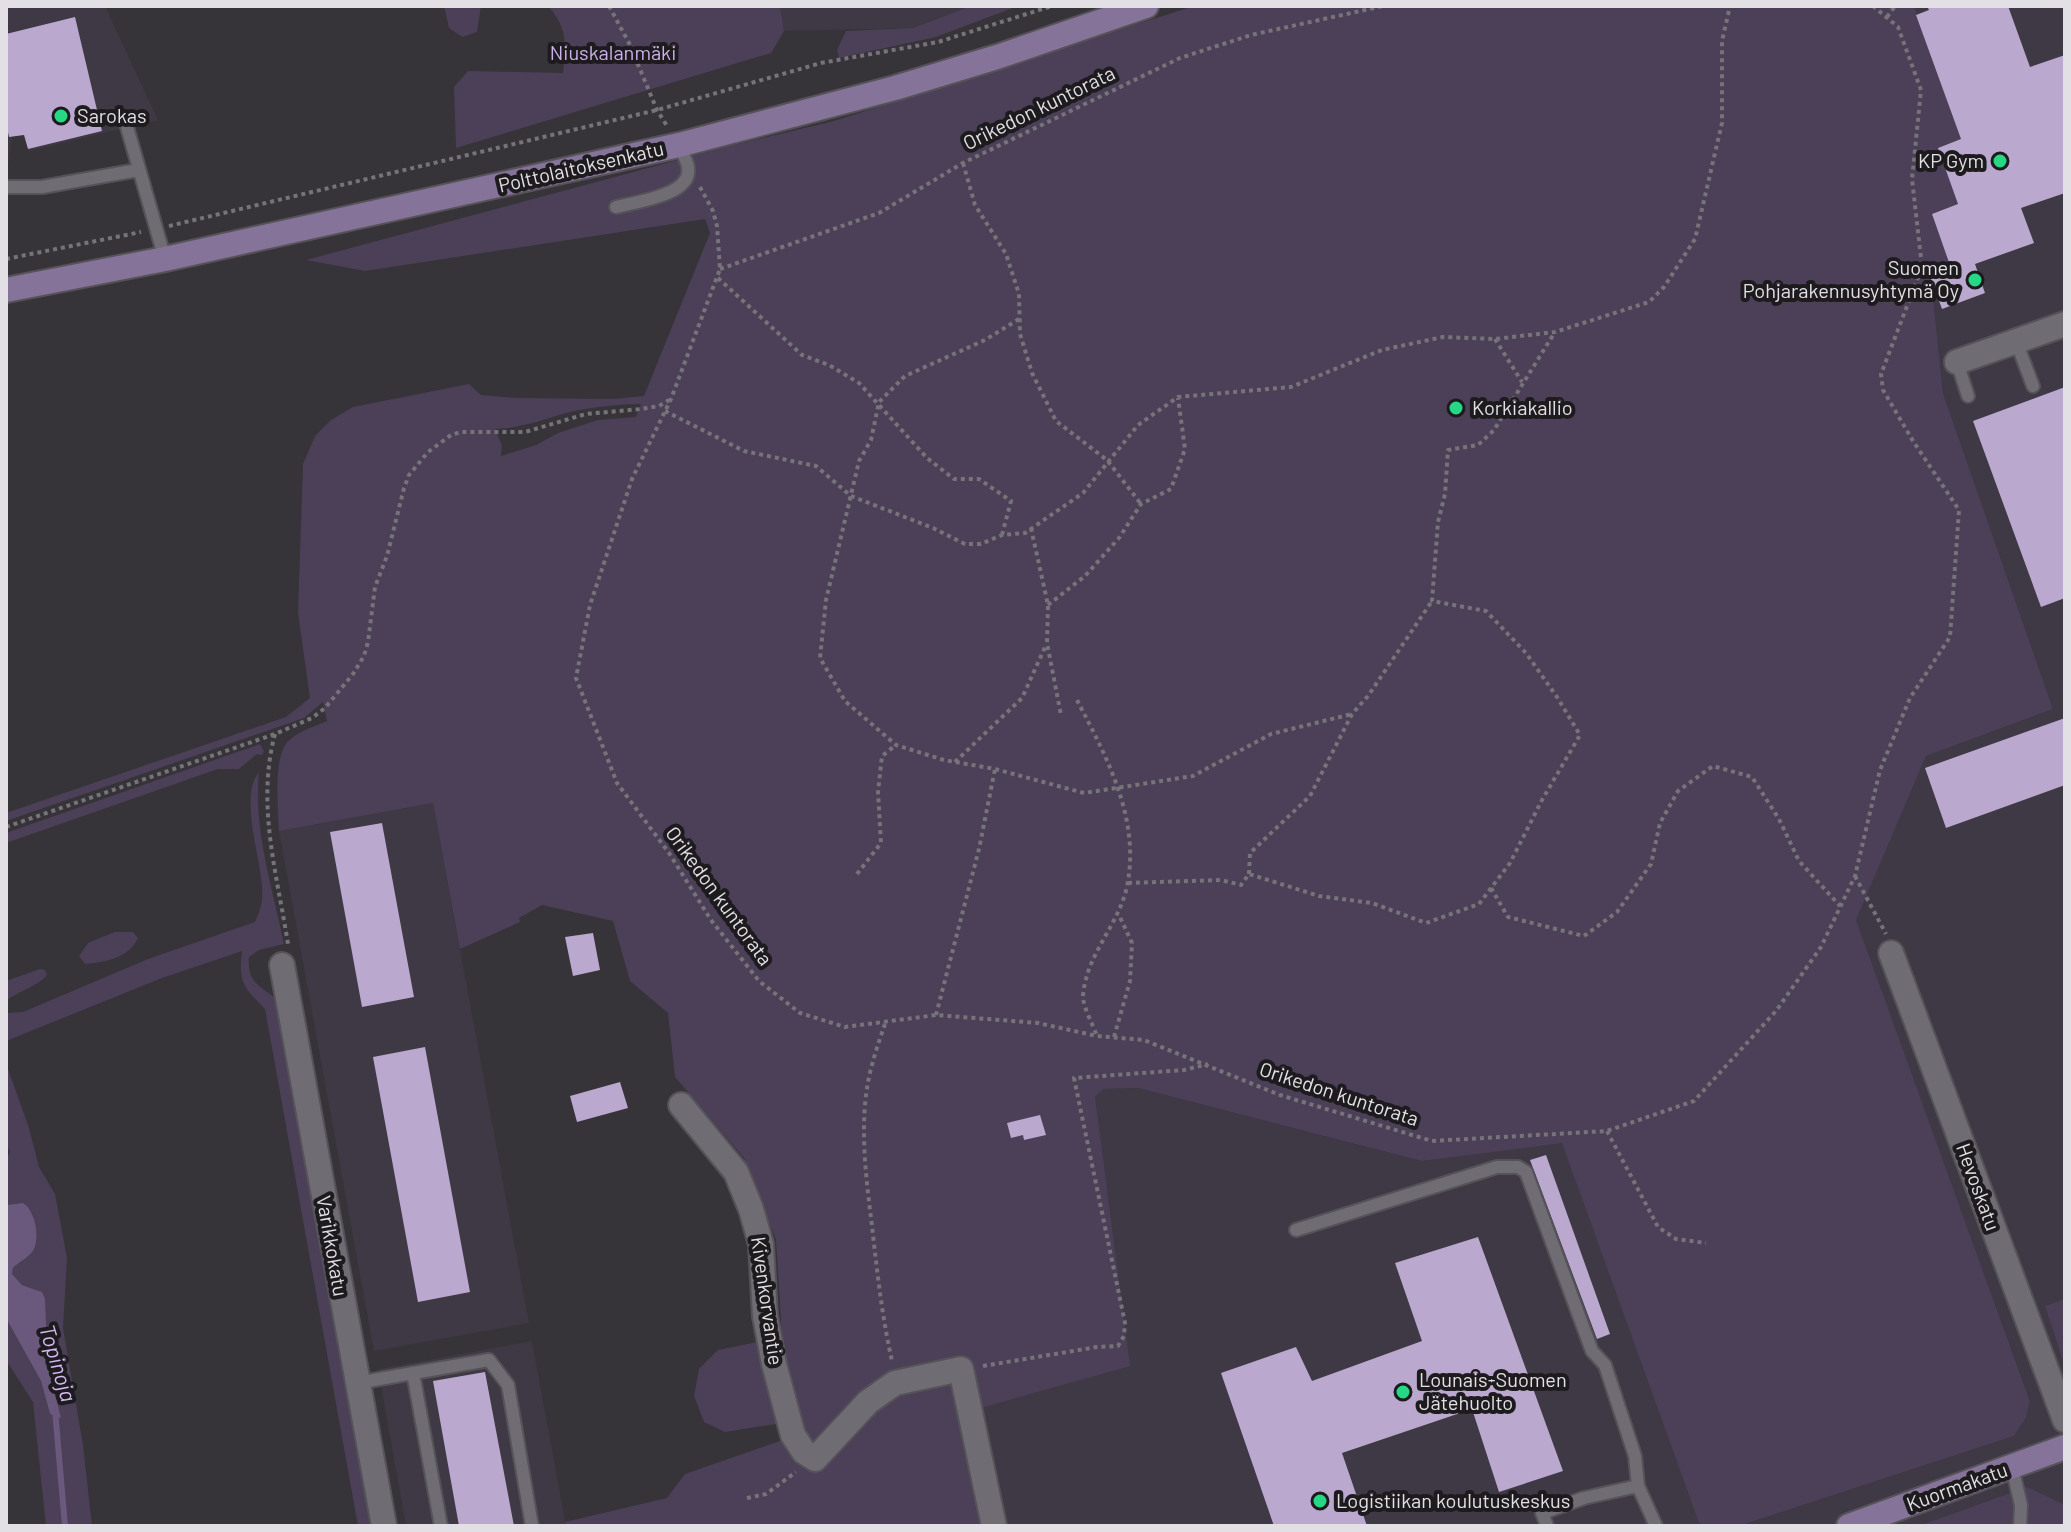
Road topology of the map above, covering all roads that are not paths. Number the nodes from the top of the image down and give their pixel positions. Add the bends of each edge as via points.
1 (1146, 6) edge
2 (127, 127) dead end
3 (679, 145) junction
4 (138, 170) junction
5 (6, 187) edge
6 (616, 207) dead end
7 (165, 259) junction
8 (6, 290) edge
9 (2065, 324) edge
10 (2016, 341) junction
11 (1957, 362) joint
12 (2033, 386) dead end
13 (1968, 396) dead end
14 (1891, 953) road end
15 (282, 965) road end
16 (681, 1105) dead end
17 (1296, 1230) dead end
18 (413, 1373) junction
19 (357, 1383) junction
20 (2065, 1420) edge
21 (2065, 1447) edge
22 (2012, 1467) junction
23 (1638, 1486) junction
24 (384, 1526) edge
25 (441, 1526) edge
26 (532, 1526) edge
27 (994, 1526) edge
28 (1547, 1526) edge
29 (1656, 1526) edge
30 (1849, 1526) edge
31 (2020, 1526) edge

1 - 3 street, Polttolaitoksenkatu via 895,88
2 - 4 lane
3 - 6 lane via 689,169 677,191
3 - 7 street, Polttolaitoksenkatu
4 - 5 lane via 42,187
4 - 7 lane
7 - 8 street, Polttolaitoksenkatu
9 - 10 street
10 - 11 street
10 - 12 lane
11 - 13 lane
14 - 20 street, Hevoskatu
15 - 19 street, Varikkokatu
16 - 27 street, Kivenkorvantie via 736,1172 751,1209 761,1244 774,1364 793,1435 804,1452 815,1459 868,1402 895,1383 961,1369
17 - 23 lane via 1497,1167 1526,1172 1592,1351 1605,1365 1635,1456
18 - 19 lane
18 - 25 lane
18 - 26 lane via 489,1360 508,1385
19 - 24 street, Varikkokatu
21 - 22 street, Kuormakatu
22 - 30 street, Kuormakatu
22 - 31 lane
23 - 28 lane via 1542,1513
23 - 29 lane

